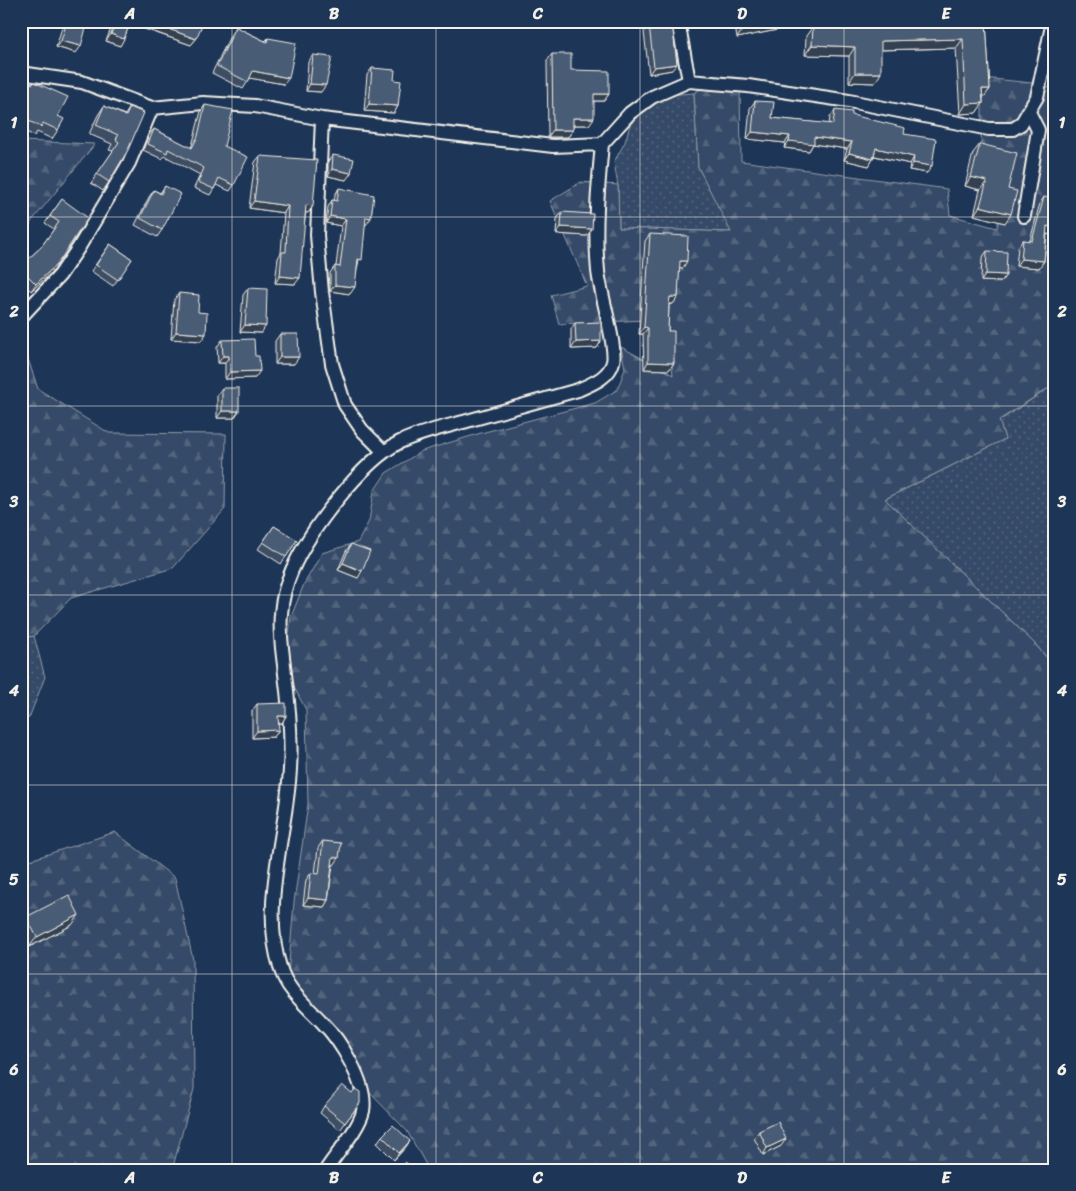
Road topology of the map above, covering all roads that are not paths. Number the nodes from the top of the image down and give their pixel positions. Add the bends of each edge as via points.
1 (678, 21) edge
2 (1053, 21) edge
3 (21, 73) edge
4 (689, 80) junction
5 (152, 108) junction
6 (1029, 112) junction
7 (322, 120) junction
8 (602, 144) junction
9 (1024, 216) dead end
10 (21, 317) edge
11 (384, 452) junction
12 (326, 1170) edge

1 - 4 street
2 - 6 street via 1037,97
3 - 5 street via 82,82
4 - 6 street via 849,101 989,129 1013,129
4 - 8 street via 652,97 630,113
5 - 7 street via 204,103 246,106
5 - 10 street via 129,163 80,247 60,276
6 - 9 street via 1038,130
7 - 8 street via 553,146
7 - 11 street via 317,235 332,364 345,405 362,430
8 - 11 street via 596,244 604,307 614,351 608,373 578,390 428,432
11 - 12 street via 322,519 291,571 281,615 290,712 290,766 275,891 275,947 288,985 337,1038 363,1098 363,1111 358,1122

